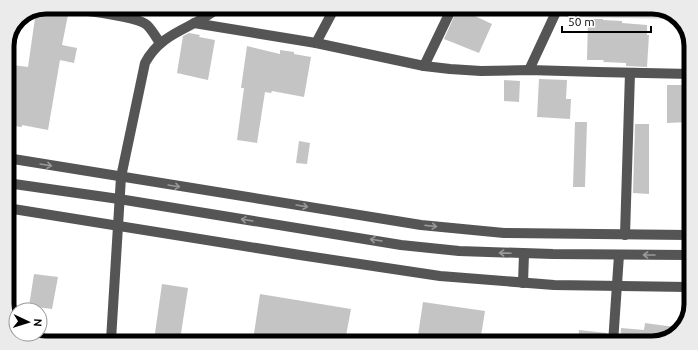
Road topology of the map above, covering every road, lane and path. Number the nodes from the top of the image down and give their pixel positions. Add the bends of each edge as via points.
1 (108, 14) edge
2 (208, 14) edge
3 (331, 14) edge
4 (449, 14) edge
5 (555, 14) edge
6 (194, 23) junction
7 (160, 43) junction
8 (316, 44) junction
9 (424, 66) junction
10 (528, 70) junction
11 (630, 73) junction
12 (684, 74) edge
13 (14, 159) edge
14 (121, 177) junction
15 (14, 184) edge
16 (119, 199) junction
17 (14, 209) edge
18 (117, 226) junction
19 (625, 235) junction
20 (684, 235) edge
21 (524, 254) junction
22 (619, 255) junction
23 (684, 255) edge
24 (523, 283) junction
25 (617, 287) junction
26 (684, 287) edge
27 (110, 336) edge
28 (614, 336) edge

1 - 7 street via 147,25
2 - 6 street
3 - 8 street
4 - 9 street
5 - 10 street
6 - 7 street
6 - 8 street
7 - 14 street via 145,63
8 - 9 street
9 - 10 street via 481,71
10 - 11 street
11 - 12 street
11 - 19 street
13 -> 14 street
14 - 16 street
14 -> 19 street via 420,225 504,233
15 - 16 street
16 - 18 street
21 -> 16 street via 459,251 401,244
17 - 18 street
18 - 24 street via 440,276
18 - 27 street
19 - 20 street
21 - 22 street
21 - 24 street
23 -> 22 street
22 - 25 street
24 - 25 street
25 - 26 street
25 - 28 street

